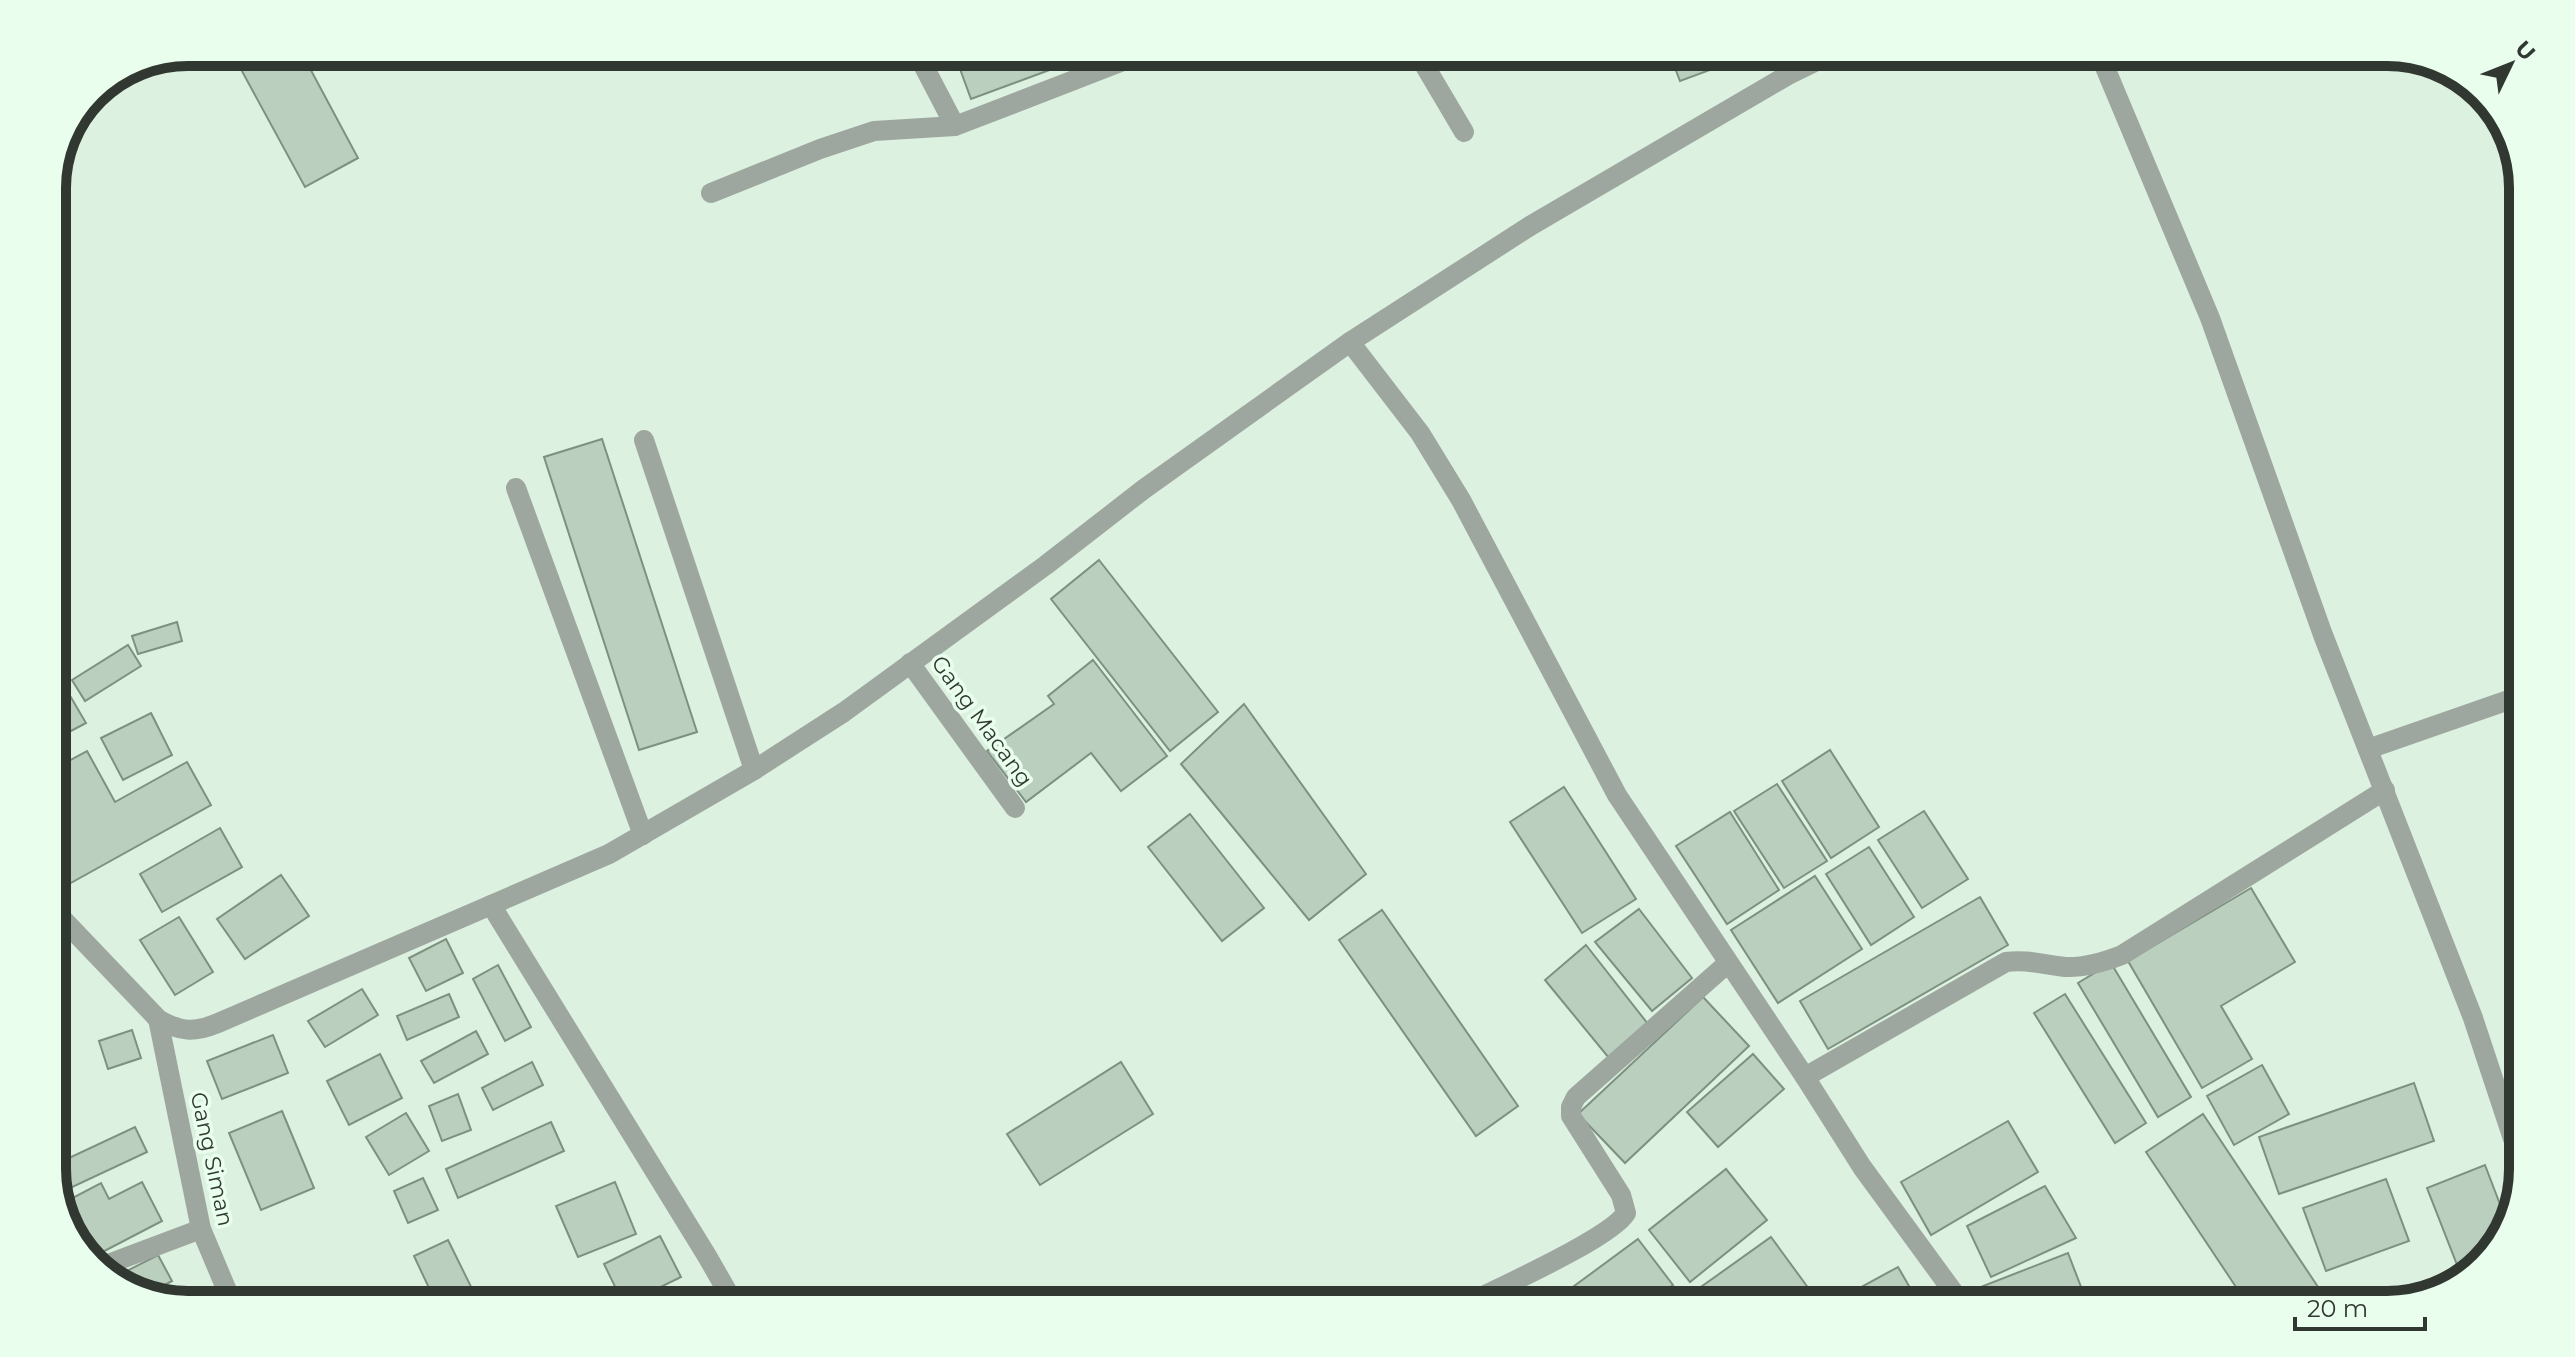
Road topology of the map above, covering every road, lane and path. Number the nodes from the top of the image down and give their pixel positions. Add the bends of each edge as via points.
1 (924, 66) edge
2 (1110, 66) edge
3 (1425, 66) edge
4 (1806, 66) edge
5 (2104, 66) edge
6 (955, 126) junction
7 (1464, 132) dead end
8 (711, 193) dead end
9 (1350, 342) junction
10 (644, 440) dead end
11 (516, 488) dead end
12 (910, 663) junction
13 (2509, 700) edge
14 (2368, 749) junction
15 (754, 770) junction
16 (2385, 790) junction
17 (1015, 808) dead end
18 (643, 835) junction
19 (491, 905) junction
20 (66, 923) edge
21 (1728, 963) junction
22 (158, 1019) junction
23 (1805, 1077) junction
24 (2509, 1127) edge
25 (201, 1229) junction
26 (111, 1263) edge
27 (227, 1291) edge
28 (727, 1291) edge
29 (1493, 1291) edge
30 (1953, 1291) edge

1 - 6 street
2 - 6 street
3 - 7 street
4 - 9 street via 1530,226
5 - 14 street via 2210,318
6 - 8 street via 874,131
9 - 12 street
9 - 21 street via 1420,433 1461,500 1617,795
10 - 15 street
11 - 18 street
12 - 15 street
12 - 17 street, Gang Macang
13 - 14 street
14 - 16 street
15 - 18 street
16 - 23 street via 2122,955 2074,967 2006,962
16 - 24 street
18 - 19 street
19 - 22 street via 202,1030 174,1029
19 - 28 street
20 - 22 street
21 - 23 street
21 - 29 street via 1571,1107 1571,1116 1621,1195 1626,1213 1621,1221
22 - 25 street, Gang Siman
23 - 30 street via 1862,1167
25 - 26 street
25 - 27 street, Gang Siman

